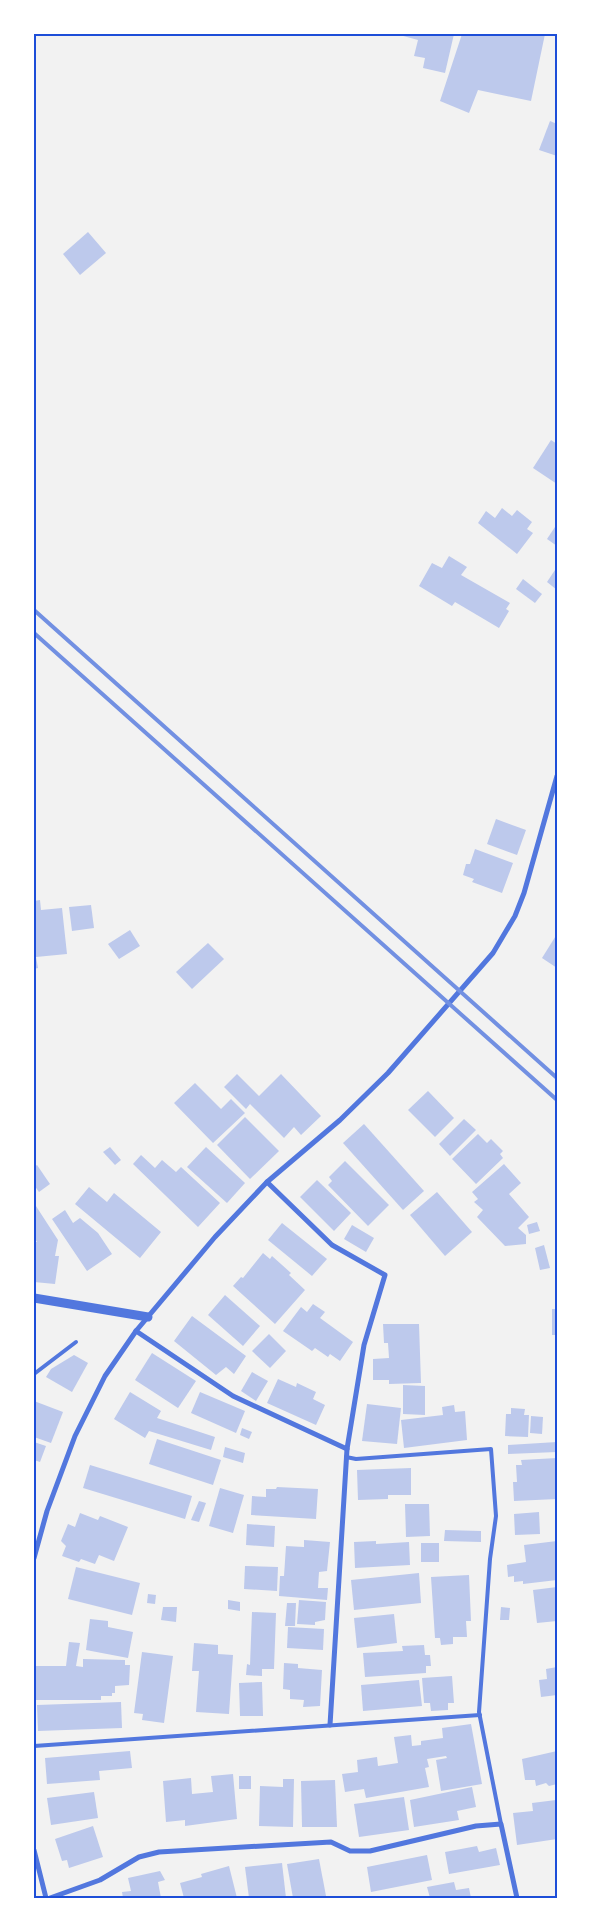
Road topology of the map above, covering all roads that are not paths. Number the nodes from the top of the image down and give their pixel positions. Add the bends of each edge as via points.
1 (557, 776) edge
2 (268, 1182) junction
3 (34, 1298) edge
4 (148, 1317) junction
5 (136, 1331) junction
6 (76, 1342) dead end
7 (34, 1374) edge
8 (347, 1449) junction
9 (346, 1457) junction
10 (34, 1558) edge
11 (480, 1715) junction
12 (330, 1725) junction
13 (34, 1746) edge
14 (502, 1824) junction
15 (34, 1850) edge
16 (36, 1873) edge
17 (46, 1898) edge
18 (50, 1898) edge
19 (518, 1898) edge

1 - 2 street via 524,893 493,954 388,1074
2 - 4 street via 215,1237
2 - 8 street via 332,1245 385,1275 364,1345
3 - 4 street
4 - 5 street
5 - 8 street via 233,1396
5 - 10 street via 89,1405 62,1469
6 - 7 lane
8 - 9 street
9 - 11 lane via 356,1459 491,1449 496,1516 481,1666
9 - 12 street
11 - 12 lane
11 - 14 lane
12 - 13 lane
14 - 18 street via 476,1826 370,1851 350,1851 331,1842 159,1852 139,1857 100,1880
14 - 19 street
15 - 16 street
16 - 17 street

